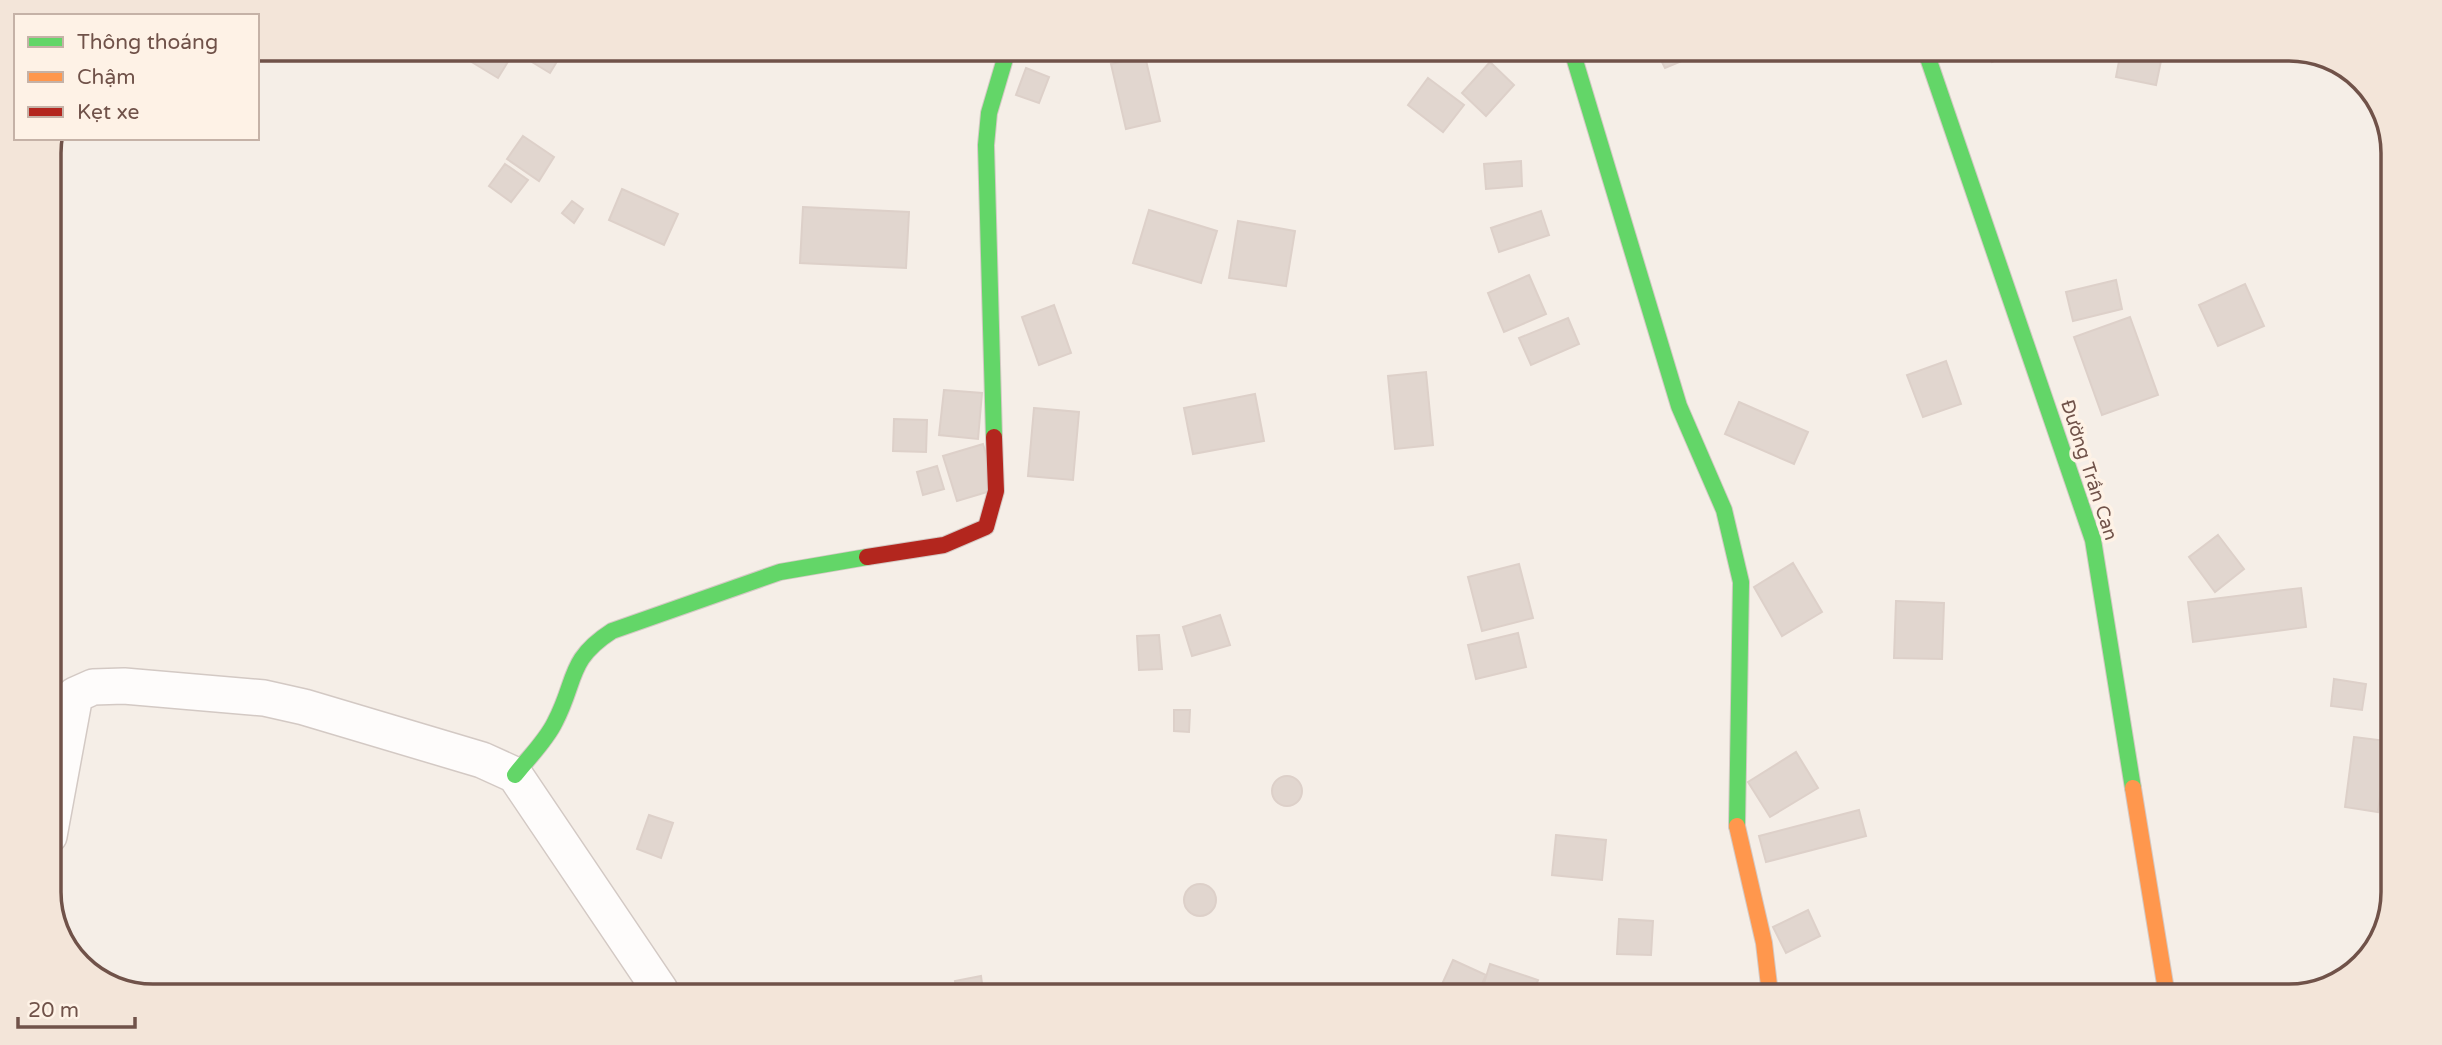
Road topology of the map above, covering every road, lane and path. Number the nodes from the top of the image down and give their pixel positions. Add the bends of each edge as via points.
1 (1004, 61) edge
2 (1575, 61) edge
3 (1929, 61) edge
4 (61, 770) edge
5 (515, 775) junction
6 (656, 984) edge
7 (1769, 984) edge
8 (2165, 984) edge

1 - 5 street via 989,113 986,145 996,491 986,527 937,547 803,567 612,631 580,657 555,723
2 - 7 street via 1679,406 1724,510 1741,582 1735,817
3 - 8 street, Đường Trần Can via 2093,540
4 - 5 street via 75,695 93,687 124,686 304,706 482,760
5 - 6 street

